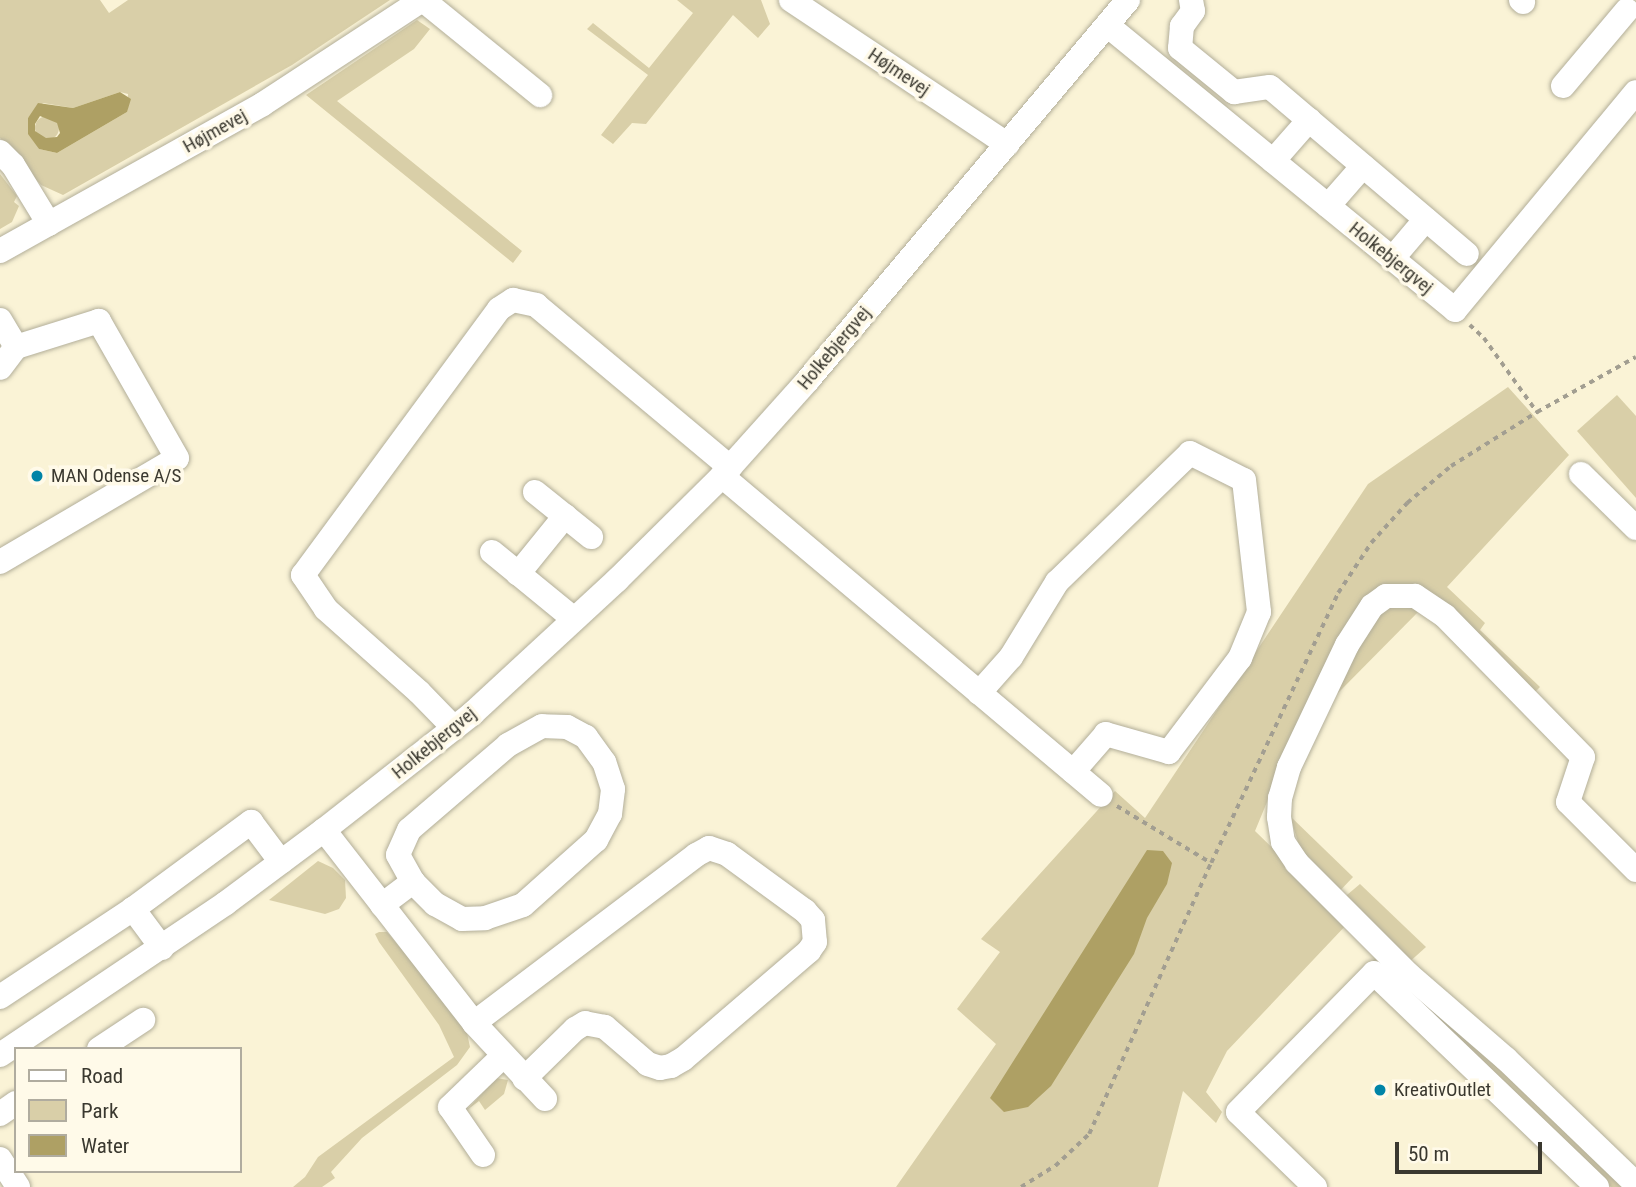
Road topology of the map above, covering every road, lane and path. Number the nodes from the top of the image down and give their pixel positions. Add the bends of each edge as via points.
1 (423, 0) edge
2 (791, 0) edge
3 (1128, 0) edge
4 (1191, 0) edge
5 (1626, 9) edge
6 (1107, 26) junction
7 (1563, 86) dead end
8 (1636, 92) edge
9 (540, 95) dead end
10 (1309, 120) junction
11 (1007, 144) junction
12 (0, 152) edge
13 (1273, 161) junction
14 (1363, 166) junction
15 (1328, 206) junction
16 (1426, 219) junction
17 (49, 223) junction
18 (0, 251) edge
19 (1467, 254) dead end
20 (1392, 259) junction
21 (1455, 310) junction
22 (0, 320) edge
23 (16, 347) junction
24 (0, 368) edge
25 (1537, 412) dead end
26 (726, 471) junction
27 (1581, 474) dead end
28 (536, 492) dead end
29 (565, 516) junction
30 (1636, 528) edge
31 (591, 537) dead end
32 (492, 552) dead end
33 (0, 562) edge
34 (518, 574) junction
35 (574, 619) junction
36 (979, 693) junction
37 (454, 727) junction
38 (1073, 772) junction
39 (1101, 795) joint
40 (324, 830) junction
41 (281, 862) junction
42 (1211, 863) dead end
43 (1636, 870) edge
44 (413, 881) junction
45 (382, 905) junction
46 (133, 909) junction
47 (162, 948) junction
48 (0, 997) edge
49 (143, 1020) dead end
50 (474, 1023) junction
51 (102, 1047) edge
52 (0, 1055) edge
53 (503, 1056) junction
54 (524, 1079) junction
55 (545, 1099) dead end
56 (483, 1155) dead end
57 (0, 1158) edge
58 (1636, 1184) edge
59 (18, 1187) edge
60 (1315, 1187) edge
61 (1597, 1187) edge

1 - 9 street
1 - 17 street, Højmevej via 263,104
2 - 11 street, Højmevej
3 - 6 street, Holkebjergvej
4 - 10 street via 1193,11 1182,26 1180,48 1234,92 1270,87
5 - 7 street
6 - 11 street, Holkebjergvej
6 - 13 street, Holkebjergvej
8 - 21 street
10 - 13 street
10 - 14 street
11 - 26 street, Holkebjergvej
12 - 17 street
13 - 15 street, Holkebjergvej
14 - 15 street
14 - 16 street
15 - 20 street, Holkebjergvej
16 - 19 street
16 - 20 street
17 - 18 street, Højmevej
20 - 21 street, Holkebjergvej
21 - 25 path via 1484,338
22 - 23 street
23 - 24 street
23 - 33 street via 99,321 177,458
26 - 35 street, Holkebjergvej
26 - 36 street
26 - 37 street via 536,305 513,300 499,309 303,575 326,609
27 - 30 street
28 - 29 street
29 - 31 street
29 - 34 street
32 - 34 street
34 - 35 street
35 - 37 street, Holkebjergvej
36 - 38 street
36 - 38 street via 1011,657 1057,582 1190,453 1244,480 1259,612 1240,658 1169,752 1106,734
37 - 40 street, Holkebjergvej
38 - 39 street
39 - 42 path
40 - 41 street, Holkebjergvej
40 - 45 street
41 - 46 street via 251,822
41 - 47 street, Holkebjergvej
43 - 58 street via 1568,802 1583,757 1445,616 1415,596 1386,597 1372,606 1348,645 1289,768 1280,798 1283,842 1297,863 1409,975 1506,1059
44 - 44 street via 435,904 462,919 485,918 523,905 596,840 610,814 613,789 604,762 586,737 567,727 542,726 508,745 409,830 398,855
44 - 45 street
45 - 50 street
46 - 47 street
46 - 48 street
47 - 52 street, Holkebjergvej
49 - 51 street
50 - 53 street
50 - 54 street via 709,848 726,854 813,920 815,942 809,951 671,1066 648,1064 605,1027 585,1023
53 - 54 street
53 - 56 street via 450,1107
54 - 55 street
57 - 59 street
60 - 61 street via 1238,1112 1374,973

